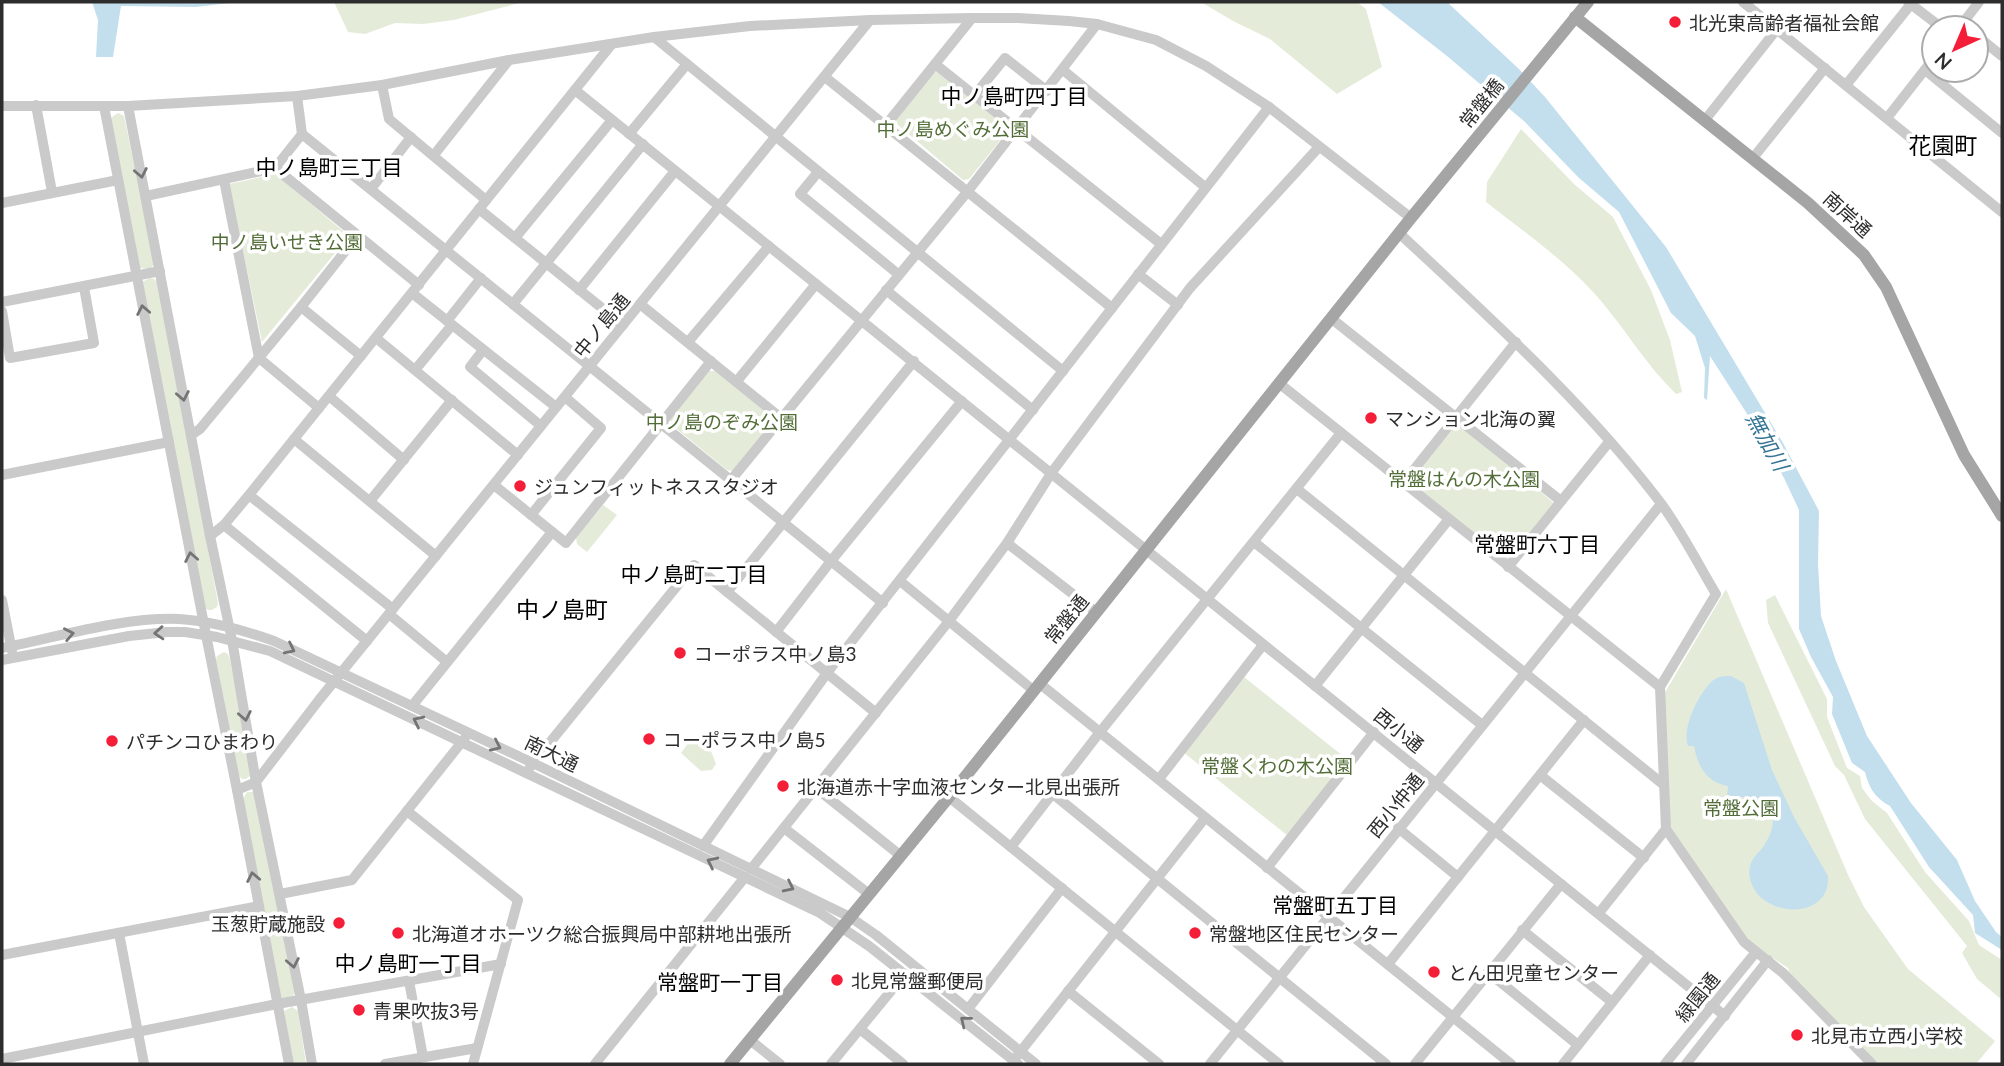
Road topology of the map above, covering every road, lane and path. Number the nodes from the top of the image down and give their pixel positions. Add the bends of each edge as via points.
1 (1588, 2) edge
2 (1743, 2) edge
3 (1910, 3) edge
4 (1924, 14) edge
5 (1575, 17) junction
6 (972, 18) junction
7 (870, 20) junction
8 (1097, 24) junction
9 (1777, 29) junction
10 (653, 37) junction
11 (611, 45) junction
12 (509, 60) junction
13 (687, 64) junction
14 (935, 64) junction
15 (1825, 68) junction
16 (1063, 70) junction
17 (1920, 76) edge
18 (825, 77) junction
19 (1942, 84) edge
20 (382, 85) junction
21 (1846, 85) junction
22 (575, 90) junction
23 (1047, 91) junction
24 (297, 96) junction
25 (974, 96) junction
26 (36, 105) junction
27 (2, 106) edge
28 (104, 106) junction
29 (128, 106) junction
30 (1269, 107) junction
31 (1887, 118) junction
32 (612, 120) junction
33 (1705, 120) junction
34 (886, 125) junction
35 (1017, 130) junction
36 (302, 134) junction
37 (629, 134) junction
38 (2002, 134) edge
39 (411, 137) junction
40 (776, 138) junction
41 (643, 144) junction
42 (1319, 146) junction
43 (434, 155) junction
44 (1753, 158) junction
45 (275, 168) junction
46 (675, 171) junction
47 (818, 172) junction
48 (118, 180) junction
49 (223, 180) junction
50 (1205, 187) junction
51 (371, 189) junction
52 (968, 191) junction
53 (51, 192) junction
54 (146, 196) junction
55 (1429, 196) joint
56 (486, 200) junction
57 (2, 203) edge
58 (720, 207) junction
59 (479, 209) junction
60 (2002, 212) edge
61 (1411, 218) junction
62 (1399, 233) junction
63 (358, 235) junction
64 (515, 238) junction
65 (1161, 244) junction
66 (769, 246) junction
67 (446, 250) junction
68 (916, 252) junction
69 (547, 263) junction
70 (160, 271) junction
71 (898, 274) junction
72 (1138, 274) junction
73 (136, 276) junction
74 (481, 278) junction
75 (816, 284) junction
76 (84, 287) junction
77 (416, 289) junction
78 (579, 290) junction
79 (886, 290) junction
80 (2, 302) edge
81 (513, 304) junction
82 (640, 304) junction
83 (1178, 305) junction
84 (300, 307) junction
85 (1112, 308) junction
86 (2, 311) edge
87 (1332, 319) junction
88 (861, 320) junction
89 (450, 323) junction
90 (623, 325) junction
91 (376, 338) junction
92 (688, 342) junction
93 (1516, 342) junction
94 (484, 350) junction
95 (361, 356) junction
96 (259, 358) junction
97 (712, 361) junction
98 (914, 362) junction
99 (590, 366) junction
100 (415, 370) junction
101 (1063, 371) junction
102 (737, 381) junction
103 (1280, 384) junction
104 (329, 396) junction
105 (565, 397) junction
106 (452, 400) junction
107 (962, 401) junction
108 (556, 407) junction
109 (319, 408) junction
110 (1034, 410) junction
111 (1456, 417) junction
112 (782, 419) junction
113 (660, 424) junction
114 (541, 426) junction
115 (1341, 433) junction
116 (191, 435) junction
117 (294, 439) junction
118 (1011, 439) junction
119 (169, 442) junction
120 (1609, 442) junction
121 (518, 455) junction
122 (404, 460) junction
123 (1052, 472) junction
124 (2, 475) edge
125 (731, 480) junction
126 (1404, 482) junction
127 (494, 485) junction
128 (1297, 489) junction
129 (249, 495) junction
130 (370, 501) junction
131 (1561, 501) junction
132 (1661, 504) junction
133 (531, 515) junction
134 (2002, 516) edge
135 (1449, 519) junction
136 (783, 522) junction
137 (224, 525) junction
138 (552, 532) junction
139 (210, 536) junction
140 (1007, 542) junction
141 (1254, 542) junction
142 (1147, 550) junction
143 (436, 556) junction
144 (831, 561) junction
145 (1508, 567) junction
146 (1403, 575) junction
147 (900, 581) junction
148 (727, 592) junction
149 (1208, 599) junction
150 (2, 600) edge
151 (883, 603) junction
152 (391, 611) junction
153 (1096, 611) junction
154 (1569, 616) junction
155 (948, 621) junction
156 (203, 622) junction
157 (228, 626) junction
158 (1361, 628) junction
159 (776, 632) junction
160 (206, 635) junction
161 (232, 640) junction
162 (367, 641) junction
163 (1263, 645) junction
164 (6, 647) edge
165 (13, 658) junction
166 (2, 660) edge
167 (447, 662) junction
168 (1525, 672) junction
169 (827, 673) junction
170 (342, 674) junction
171 (335, 682) junction
172 (1036, 686) junction
173 (1315, 686) junction
174 (1660, 687) junction
175 (412, 706) junction
176 (876, 713) junction
177 (1584, 720) junction
178 (1482, 724) junction
179 (1100, 732) junction
180 (1374, 732) junction
181 (469, 733) junction
182 (462, 743) junction
183 (533, 763) junction
184 (526, 773) junction
185 (1540, 775) junction
186 (1159, 779) junction
187 (256, 782) junction
188 (1436, 782) junction
189 (1664, 785) junction
190 (816, 788) junction
191 (237, 790) junction
192 (1053, 794) junction
193 (949, 797) junction
194 (407, 811) junction
195 (1205, 818) junction
196 (784, 828) junction
197 (1398, 828) junction
198 (1666, 829) junction
199 (1496, 831) junction
200 (703, 846) junction
201 (1011, 847) junction
202 (901, 856) junction
203 (1644, 858) junction
204 (1267, 868) junction
205 (748, 873) junction
206 (1458, 877) junction
207 (1157, 878) junction
208 (1561, 884) junction
209 (1062, 888) junction
210 (280, 894) junction
211 (869, 894) junction
212 (259, 906) junction
213 (1599, 913) junction
214 (1328, 916) junction
215 (846, 922) junction
216 (1522, 930) junction
217 (1115, 931) junction
218 (118, 933) junction
219 (1756, 952) junction
220 (2, 955) edge
221 (1650, 956) junction
222 (1768, 960) junction
223 (501, 964) junction
224 (1388, 964) junction
225 (1488, 972) junction
226 (904, 975) junction
227 (1279, 977) junction
228 (409, 981) junction
229 (1068, 991) junction
230 (301, 1000) junction
231 (1612, 1002) junction
232 (277, 1004) junction
233 (1712, 1006) junction
234 (968, 1009) junction
235 (1725, 1016) junction
236 (1452, 1017) junction
237 (860, 1030) junction
238 (1236, 1030) junction
239 (138, 1032) junction
240 (750, 1040) junction
241 (1578, 1045) junction
242 (477, 1048) junction
243 (1020, 1051) junction
244 (423, 1057) junction
245 (2, 1059) edge
246 (1013, 1063) edge
247 (144, 1064) edge
248 (289, 1064) edge
249 (312, 1064) edge
250 (385, 1064) edge
251 (472, 1064) edge
252 (595, 1064) edge
253 (730, 1064) edge
254 (780, 1064) edge
255 (831, 1064) edge
256 (903, 1064) edge
257 (1036, 1064) edge
258 (1159, 1064) edge
259 (1210, 1064) edge
260 (1279, 1064) edge
261 (1386, 1064) edge
262 (1415, 1064) edge
263 (1511, 1064) edge
264 (1563, 1064) edge
265 (1665, 1064) edge
266 (1686, 1064) edge
267 (1872, 1064) edge

1 - 5 main road
2 - 9 street
3 - 4 street
3 - 21 street
5 - 33 main road, 南岸通
5 - 55 main road, 常盤橋
6 - 7 street
6 - 8 street
6 - 14 street
7 - 10 street
7 - 18 street, 中ノ島通
8 - 16 street
8 - 30 street via 1156,40
9 - 15 street
9 - 33 street
10 - 11 street
10 - 13 street
11 - 12 street
11 - 22 street
12 - 20 street
12 - 43 street
13 - 37 street
13 - 40 street
14 - 25 street
14 - 34 street
15 - 21 street
15 - 44 street
16 - 23 street
16 - 50 street
17 - 31 street
18 - 34 street
18 - 40 street, 中ノ島通
19 - 38 street
20 - 24 street
20 - 39 street via 389,119
21 - 31 street
22 - 32 street
22 - 56 street
23 - 25 street via 1005,58
23 - 35 street
24 - 29 street
24 - 36 street
25 - 35 street
26 - 27 street
26 - 28 street
26 - 53 street
28 - 29 street
28 - 48 street
29 -> 54 street
30 - 42 street
30 - 50 street
31 - 60 street
32 - 37 street
32 - 64 street
33 - 44 main road, 南岸通
34 - 52 street
35 - 52 street
35 - 65 street
36 - 45 street
36 - 51 street
37 - 41 street
39 - 43 street
39 - 51 street
40 - 47 street
40 - 58 street, 中ノ島通
41 - 46 street
41 - 69 street
42 - 61 street
42 - 83 street
43 - 56 street
44 - 134 main road, 南岸通 via 1833,225 1877,271 1964,455
45 - 49 street
45 - 63 street
46 - 58 street
46 - 78 street
47 - 68 street
47 - 71 street via 800,194
48 - 53 street
48 - 73 street
49 - 54 street
49 - 96 street
50 - 65 street
51 - 67 street
52 - 68 street
52 - 85 street
53 - 57 street
54 - 70 street
55 - 61 main road, 常盤通
56 - 59 street
58 - 66 street
58 - 82 street, 中ノ島通
59 - 64 street
59 - 67 street
61 - 62 main road, 常盤通
62 - 87 main road, 常盤通
62 - 93 street
63 - 77 street
63 - 84 street
64 - 69 street
65 - 72 street
66 - 75 street
66 - 92 street
67 - 74 street
67 - 77 street
68 - 71 street
68 - 101 street
69 - 78 street
69 - 81 street
70 - 73 street
70 -> 116 street
71 - 79 street
72 - 83 street
72 - 85 street
73 - 76 street
119 -> 73 street
74 - 81 street
74 - 89 street
75 - 88 street
75 - 102 street
76 - 80 street
76 - 86 street via 94,343 10,358
77 - 89 street
77 - 91 street
78 - 90 street
79 - 88 street
79 - 110 street
81 - 99 street
82 - 90 street, 中ノ島通
82 - 92 street
83 - 123 street
84 - 95 street
84 - 96 street
85 - 101 street
87 - 103 main road, 常盤通
87 - 111 street
88 - 98 street
88 - 112 street
89 - 94 street
89 - 100 street
90 - 99 street, 中ノ島通
91 - 95 street
91 - 100 street
92 - 97 street
93 - 111 street
93 - 120 street
94 - 108 street
94 - 114 street via 470,367
95 - 104 street
96 - 109 street
96 - 116 street
97 - 102 street
97 - 113 street
98 - 107 street
98 - 136 street
99 - 105 street, 中ノ島通
99 - 113 street
100 - 106 street
101 - 110 street
102 - 112 street
103 - 115 street
103 - 142 main road, 常盤通
104 - 109 street
104 - 122 street
105 - 108 street, 中ノ島通
105 - 133 street via 601,428
106 - 121 street
106 - 122 street
107 - 118 street
107 - 144 street
108 - 114 street, 中ノ島通
109 - 117 street
110 - 118 street
111 - 126 street
111 - 131 street
112 - 125 street
113 - 125 street
113 - 138 street via 566,543
114 - 121 street, 中ノ島通
115 - 126 street
115 - 128 street
116 - 139 street
117 - 129 street
117 - 130 street
118 - 123 street
118 - 147 street
119 - 124 street
156 -> 119 street
120 - 131 street
120 - 132 street
121 - 127 street, 中ノ島通
122 - 130 street
123 - 140 street
123 - 142 street, 西小通
125 - 136 street
126 - 135 street
127 - 133 street
127 - 143 street, 中ノ島通
128 - 141 street
128 - 146 street
129 - 137 street
129 - 152 street
130 - 143 street
131 - 145 street
132 - 154 street, 西小仲通
132 - 174 street via 1716,594
133 - 138 street
135 - 145 street
135 - 146 street
136 - 144 street
136 - 148 street
137 - 139 street
137 - 162 street
138 - 167 street
139 - 157 street
140 - 153 street
140 - 155 street
141 - 149 street
141 - 158 street
142 - 149 street, 西小通
142 - 153 main road, 常盤通
143 - 152 street, 中ノ島通
144 - 151 street
144 - 159 street
145 - 154 street
146 - 158 street
146 - 168 street
147 - 151 street
147 - 155 street
148 - 159 street
148 - 183 street via 694,565
149 - 163 street, 西小通
149 - 179 street
150 - 164 street
151 - 169 street
152 - 162 street, 中ノ島通
152 - 167 street
153 - 172 main road, 常盤通
154 - 168 street, 西小仲通
154 - 174 street
155 - 172 street
155 - 176 street
156 - 157 street, 南大通
156 - 160 street
164 -> 156 street, 南大通 via 125,623 163,619
157 - 161 street
157 -> 170 street, 南大通 via 274,641
158 - 173 street
158 - 178 street
159 - 169 street
160 - 161 street, 南大通
160 -> 165 street, 南大通 via 129,636
160 - 191 street
161 - 171 street, 南大通 via 270,651
161 -> 187 street
162 - 170 street, 中ノ島通
163 - 173 street, 西小通
163 - 186 street
164 - 165 street
165 - 166 street, 南大通
167 - 175 street
168 - 177 street
168 - 178 street, 西小仲通
169 - 176 street
169 - 200 street
170 - 171 street, 中ノ島通
170 - 175 street, 南大通
182 -> 171 street, 南大通
171 - 187 street, 中ノ島通
172 - 179 street
172 - 193 main road, 常盤通
173 - 180 street, 西小通
174 - 189 street
175 - 181 street, 南大通
176 - 190 street
177 - 185 street
177 - 189 street
178 - 188 street, 西小仲通
179 - 186 street
179 - 192 street
180 - 188 street, 西小通
180 - 204 street
181 - 182 street
181 -> 183 street, 南大通
182 - 184 street, 南大通
182 - 194 street
183 - 184 street
183 - 200 street, 南大通
205 -> 184 street, 南大通
185 - 199 street
185 - 203 street
186 - 195 street
187 - 191 street, 中ノ島通
187 - 210 street
188 - 197 street, 西小仲通
188 - 199 street, 西小通
189 - 198 street
190 - 196 street
190 - 202 street
212 -> 191 street
192 - 201 street
192 - 207 street
193 - 201 street
193 - 202 main road, 常盤通
194 - 210 street via 352,880
194 - 223 street via 518,900
195 - 204 street
195 - 207 street
196 - 205 street
196 - 211 street
197 - 206 street
197 - 214 street, 西小仲通
198 - 203 street
198 - 219 street via 1744,942
199 - 206 street
199 - 208 street, 西小通
200 - 205 street, 南大通
201 - 209 street
202 - 211 main road, 常盤通
203 - 213 street
204 - 214 street
205 - 215 street, 南大通
205 - 252 street
206 - 224 street
207 - 217 street
207 - 227 street
208 - 213 street, 西小通
208 - 216 street
209 - 217 street
209 - 234 street
210 -> 230 street
211 - 215 main road, 常盤通
212 - 218 street
212 - 232 street
213 - 221 street, 西小通
214 - 224 street
214 - 227 street, 西小仲通
215 - 226 street, 南大通
215 - 234 street, 南大通 via 876,935
215 - 240 main road, 常盤通
216 - 225 street
216 - 231 street
217 - 229 street
217 - 238 street
218 - 220 street
218 - 239 street
219 - 222 street
219 - 233 street, 緑園通
221 - 231 street
221 - 233 street, 西小通
222 - 235 street, 緑園通
222 - 267 street
223 - 228 street
223 - 242 street
224 - 236 street
225 - 236 street
225 - 241 street
226 - 237 street
246 -> 226 street, 南大通
227 - 238 street, 西小仲通
227 - 261 street
228 - 230 street
228 - 244 street
229 - 243 street
229 - 258 street
230 - 232 street
230 - 249 street
231 - 241 street
232 - 239 street
232 - 248 street
233 - 235 street, 西小通
233 - 265 street, 緑園通
234 - 243 street, 南大通
235 - 266 street, 緑園通
236 - 262 street
236 - 263 street
237 - 255 street
237 - 256 street
238 - 259 street, 西小仲通
238 - 260 street
239 - 245 street
239 - 247 street
240 - 253 main road, 常盤通
240 - 254 street
241 - 264 street
242 - 244 street
242 - 251 street
243 - 246 street
243 - 257 street, 南大通
244 - 250 street

